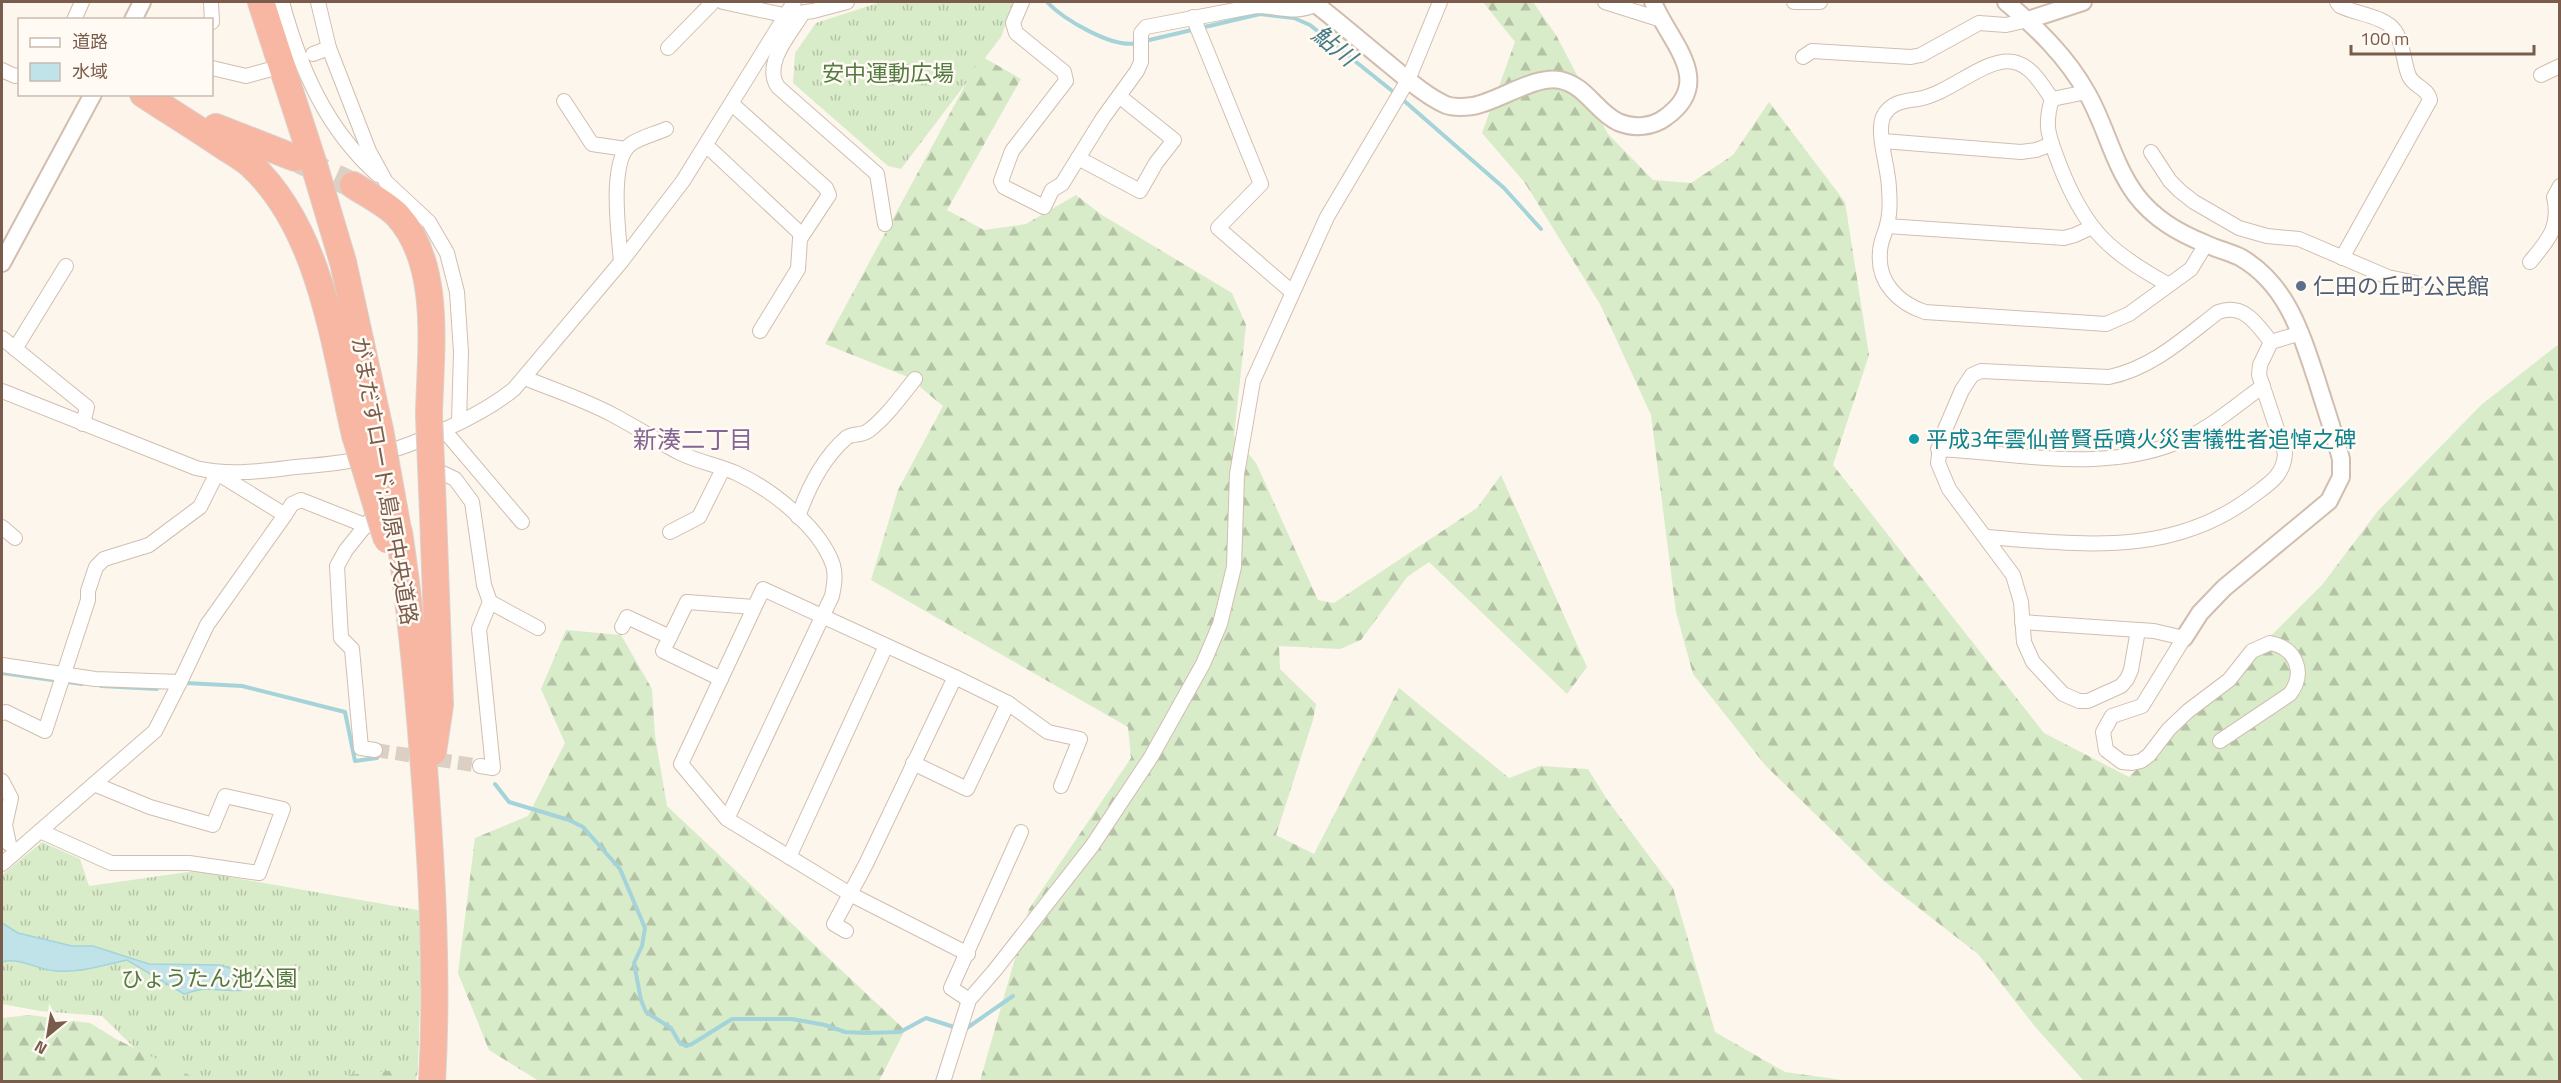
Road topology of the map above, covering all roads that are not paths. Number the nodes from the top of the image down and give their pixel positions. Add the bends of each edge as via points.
1 (82, 2) edge
2 (142, 2) edge
3 (211, 2) edge
4 (261, 2) edge
5 (282, 2) edge
6 (318, 2) edge
7 (713, 2) edge
8 (723, 2) edge
9 (847, 2) edge
10 (1022, 2) edge
11 (1440, 2) edge
12 (1605, 2) edge
13 (1653, 2) edge
14 (1794, 2) edge
15 (1820, 2) edge
16 (2006, 2) edge
17 (2083, 2) edge
18 (2337, 2) edge
19 (1314, 3) edge
20 (1257, 4) edge
21 (799, 7) edge
22 (784, 15) junction
23 (75, 18) edge
24 (134, 18) edge
25 (212, 18) edge
26 (1662, 20) junction
27 (2028, 20) junction
28 (1196, 24) junction
29 (329, 48) junction
30 (668, 48) dead end
31 (313, 54) dead end
32 (1803, 57) dead end
33 (2559, 66) edge
34 (213, 68) edge
35 (2, 70) edge
36 (268, 70) dead end
37 (18, 74) edge
38 (2541, 75) dead end
39 (1405, 85) junction
40 (2087, 92) junction
41 (92, 96) edge
42 (146, 96) edge
43 (152, 96) edge
44 (1119, 96) junction
45 (2052, 99) junction
46 (564, 101) dead end
47 (732, 104) junction
48 (666, 129) dead end
49 (1883, 141) junction
50 (2052, 144) junction
51 (707, 146) junction
52 (626, 149) junction
53 (2151, 152) dead end
54 (295, 158) tunnel mouth
55 (1078, 158) junction
56 (386, 182) junction
57 (354, 185) tunnel mouth
58 (2559, 186) edge
59 (885, 224) dead end
60 (1887, 226) junction
61 (2092, 227) junction
62 (802, 235) junction
63 (2206, 244) junction
64 (2342, 258) junction
65 (621, 262) junction
66 (2530, 262) dead end
67 (2, 263) edge
68 (66, 266) dead end
69 (2416, 283) dead end
70 (2169, 285) junction
71 (1292, 292) junction
72 (760, 331) dead end
73 (2301, 333) junction
74 (2, 338) edge
75 (2271, 342) junction
76 (15, 349) junction
77 (525, 378) junction
78 (915, 379) dead end
79 (2263, 386) junction
80 (3, 396) edge
81 (436, 422) junction
82 (459, 422) junction
83 (83, 424) junction
84 (412, 442) junction
85 (1938, 449) junction
86 (370, 457) junction
87 (723, 469) junction
88 (217, 473) junction
89 (285, 515) junction
90 (798, 517) junction
91 (522, 522) dead end
92 (2, 527) edge
93 (670, 532) dead end
94 (384, 533) junction
95 (1986, 537) junction
96 (15, 538) dead end
97 (490, 602) junction
98 (754, 607) junction
99 (823, 618) junction
100 (2022, 622) junction
101 (622, 627) dead end
102 (538, 628) dead end
103 (2138, 630) junction
104 (670, 637) junction
105 (2184, 638) junction
106 (886, 646) junction
107 (2, 665) edge
108 (64, 675) junction
109 (955, 677) junction
110 (721, 679) junction
111 (180, 682) junction
112 (1008, 703) junction
113 (2, 713) edge
114 (2220, 741) dead end
115 (375, 750) tunnel mouth
116 (913, 763) junction
117 (480, 766) dead end
118 (2, 781) edge
119 (94, 784) junction
120 (1061, 786) dead end
121 (426, 795) junction
122 (727, 819) junction
123 (40, 831) junction
124 (1021, 832) dead end
125 (9, 844) dead end
126 (789, 857) junction
127 (2, 864) edge
128 (850, 894) junction
129 (846, 930) dead end
130 (968, 954) junction
131 (969, 1000) junction
132 (432, 1082) edge
133 (943, 1082) edge

1 - 23 street
2 - 24 street
3 - 25 street
4 - 94 highway, がまだすロード;島原中央道路, bridge via 342,262 380,430
5 - 56 street via 322,109 356,155
6 - 29 street
7 - 30 street
8 - 22 street
9 - 21 street
10 - 55 street via 1013,28 1064,72 1066,81 1012,151 1002,184 1044,207 1052,190 1062,183
11 - 39 street
12 - 26 street
13 - 26 street
14 - 15 street
16 - 27 street
17 - 27 street
18 - 64 street via 2395,31 2409,76 2427,92 2430,100
19 - 20 street via 1298,11
19 - 39 street
20 - 28 street
21 - 22 street
21 - 59 street via 772,66 772,78 877,174
22 - 47 street
26 - 39 street via 1687,66 1689,85 1676,109 1653,124 1618,122 1584,91 1558,80 1543,81 1466,107 1448,105
27 - 32 street via 2006,25 1979,23 1911,57 1812,51
27 - 40 street via 2067,62
28 - 44 street via 1146,27 1141,39 1140,67
28 - 71 street via 1260,184 1218,228
29 - 31 street
29 - 56 street via 369,152
33 - 38 street
34 - 36 street via 246,76
35 - 37 street
39 - 71 street via 1328,217
40 - 45 street
40 - 63 street via 2114,159 2137,196 2162,221
41 - 67 street
42 - 94 highway, bridge via 249,164 289,211 320,290 355,435
43 - 54 highway via 217,128
44 - 55 street
44 - 55 street via 1174,140 1170,147 1140,191
45 - 49 street via 2029,69 2013,62 1996,62 1939,93 1894,104 1881,123
45 - 50 street via 2047,117
46 - 52 street via 592,144
47 - 51 street
47 - 62 street via 828,192 828,199
48 - 52 street
49 - 50 street via 2021,152
49 - 60 street via 1889,188
50 - 61 street via 2070,190
51 - 62 street
51 - 65 street
52 - 65 street via 618,177
53 - 64 street via 2180,191 2239,228 2299,239
56 - 82 street via 429,222 453,272 461,352
57 - 81 highway via 398,216 420,248 431,317
58 - 66 street via 2554,197 2558,210 2556,226
60 - 61 street via 2064,238
60 - 70 street via 1879,254 1884,278 1899,300 1925,312 2098,325 2129,314
61 - 70 street via 2124,260
62 - 72 street via 798,243 798,269
63 - 70 street via 2196,264
63 - 73 street via 2237,256 2266,277 2288,306
64 - 69 street via 2388,277
65 - 77 street
68 - 76 street
71 - 131 street via 1252,381 1237,474 1234,567 1220,624 1203,664 1151,757 1092,846
73 - 75 street
73 - 105 street via 2342,459 2338,486 2323,507 2218,594
74 - 76 street
75 - 79 street via 2260,365
75 - 85 street via 2250,317 2227,309 2129,373 2109,377 1981,371 1966,382
76 - 83 street via 87,407
77 - 82 street via 504,397
77 - 87 street via 611,414 687,456
78 - 90 street via 868,431 847,438 838,447 813,479
79 - 85 street via 2187,438 2121,458 2084,460
79 - 95 street via 2285,453 2283,468 2273,480 2226,513 2173,534 2118,544
80 - 83 street
81 - 82 street
81 - 84 street
81 - 91 street
81 - 121 highway, bridge via 433,513 440,705
83 - 88 street
84 - 86 street
84 - 97 street via 421,460 455,479 472,502
85 - 95 street via 1938,463 1949,489
86 - 88 street
86 - 94 street via 380,487
87 - 90 street via 762,487
87 - 93 street via 699,517
88 - 89 street
88 - 108 street via 200,507 149,545 104,559 96,567
89 - 94 street via 292,504 301,500
89 - 111 street via 207,625
90 - 99 street via 817,536 834,567 835,582
92 - 96 street
94 - 115 street via 341,557 336,573 340,638 352,649 361,748
94 - 121 highway, がまだすロード;島原中央道路 via 411,610
95 - 100 street via 2013,575
97 - 102 street
97 - 117 street via 479,629 493,768
98 - 99 street via 763,589
98 - 104 street via 687,602
98 - 110 street
99 - 106 street
99 - 122 street
100 - 103 street
100 - 103 street via 2024,642 2033,662 2063,694 2079,701 2121,686 2127,679
101 - 104 street via 627,617
103 - 105 street
104 - 110 street via 663,651
105 - 114 street via 2146,701 2107,722 2103,732 2106,750 2122,762 2141,761 2181,717 2229,680 2252,651 2270,643 2288,650 2299,671 2290,694
106 - 109 street
106 - 126 street
107 - 108 street
108 - 111 street via 130,682
108 - 113 street via 45,731
109 - 112 street
109 - 116 street
110 - 122 street via 681,764
111 - 119 street via 155,731
112 - 116 street via 964,795
112 - 120 street via 1048,732 1080,739
116 - 128 street
118 - 125 street via 11,798 5,825
119 - 123 street
119 - 123 street via 150,807 213,825 225,796 283,809 259,873 189,863 111,863
121 - 132 highway, がまだすロード;島原中央道路 via 436,950
122 - 126 street
123 - 127 street
124 - 130 street
126 - 128 street
128 - 129 street via 834,924
128 - 130 street
130 - 131 street via 951,988
131 - 133 street

